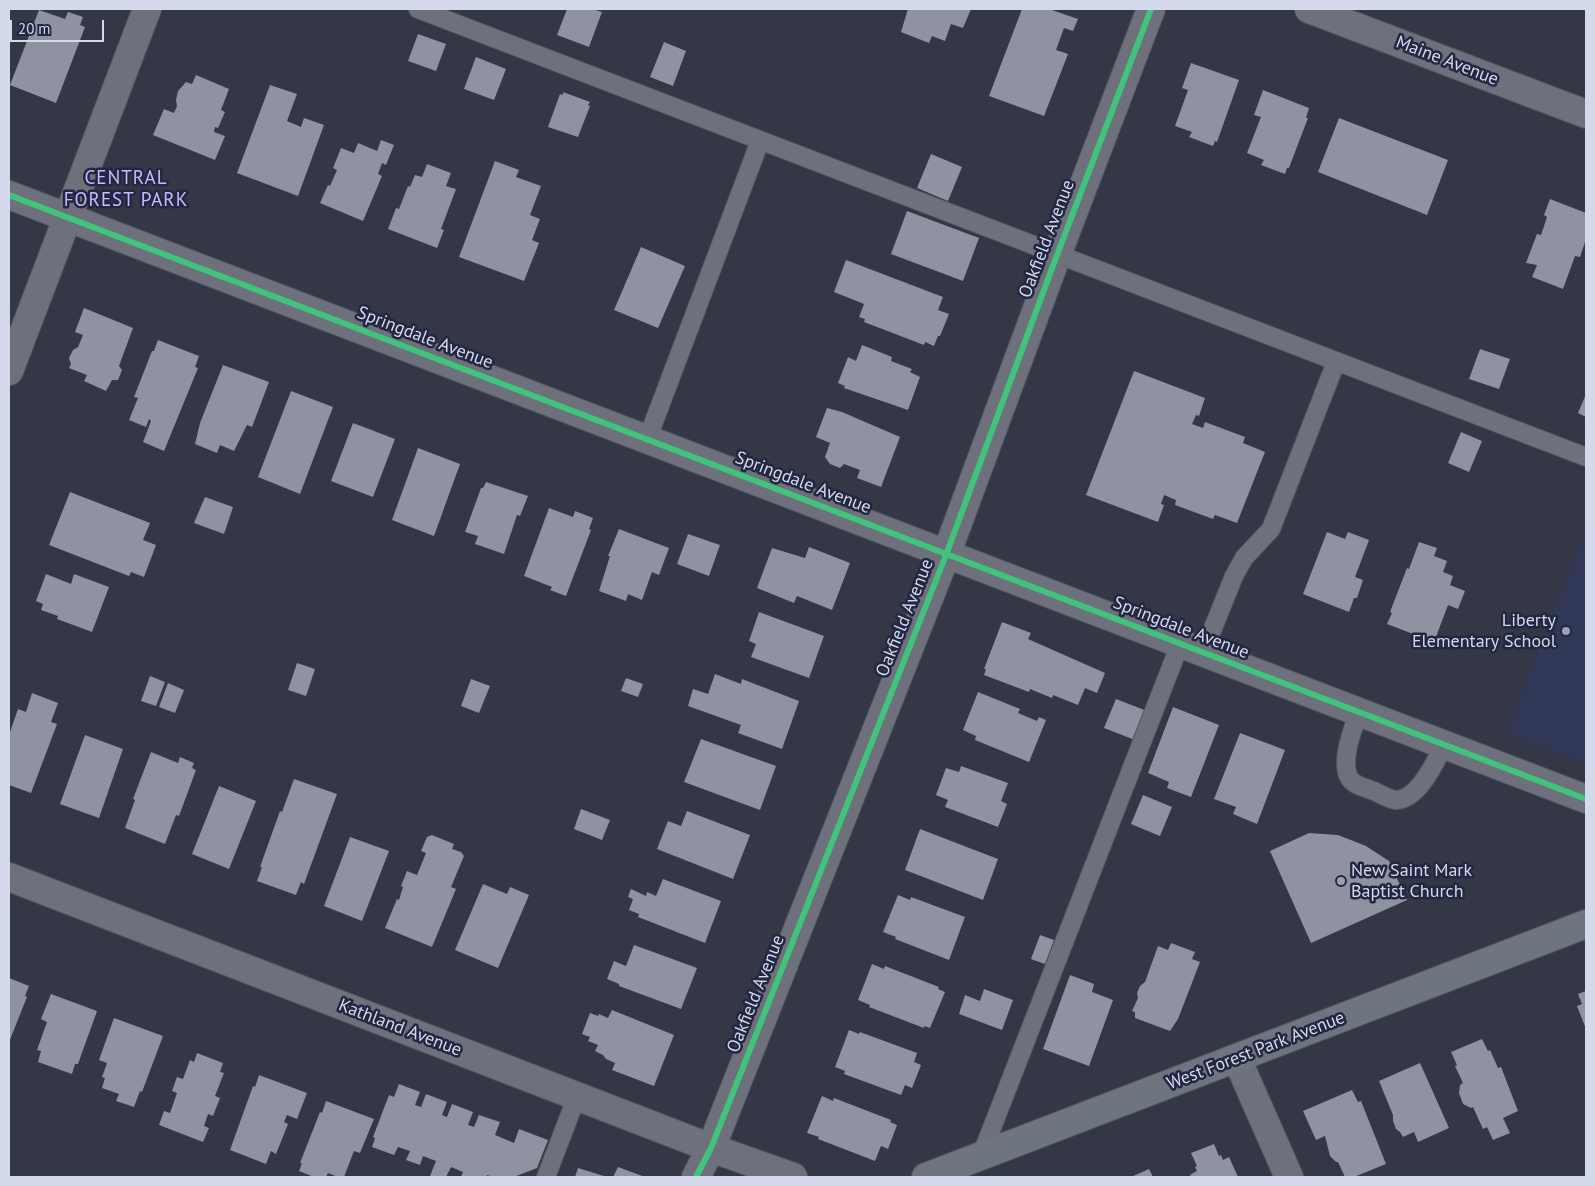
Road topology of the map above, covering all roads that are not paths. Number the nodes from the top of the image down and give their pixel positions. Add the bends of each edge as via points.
1 (147, 9) edge
2 (418, 9) edge
3 (1151, 9) edge
4 (1308, 9) edge
5 (1586, 114) edge
6 (760, 140) junction
7 (9, 194) edge
8 (67, 217) junction
9 (1057, 255) junction
10 (1336, 362) junction
11 (9, 371) edge
12 (648, 440) junction
13 (1586, 457) edge
14 (946, 555) junction
15 (1192, 648) junction
16 (1358, 712) junction
17 (1444, 744) junction
18 (1586, 799) edge
19 (9, 877) edge
20 (1586, 924) edge
21 (1237, 1059) junction
22 (577, 1096) junction
23 (711, 1148) junction
24 (981, 1156) junction
25 (546, 1177) edge
26 (696, 1177) edge
27 (793, 1177) edge
28 (926, 1177) edge
29 (1289, 1177) edge

1 - 8 street
2 - 6 lane
3 - 9 street, Oakfield Avenue
4 - 5 street, Maine Avenue
6 - 9 lane
6 - 12 lane
7 - 8 street, Springdale Avenue
8 - 11 street
8 - 12 street, Springdale Avenue
9 - 10 lane
9 - 14 street, Oakfield Avenue
10 - 13 lane
10 - 15 lane via 1271,529 1244,558
12 - 14 street, Springdale Avenue
14 - 15 street, Springdale Avenue
14 - 23 street, Oakfield Avenue
15 - 16 street, Springdale Avenue
15 - 24 lane
16 - 17 street, Springdale Avenue
16 - 17 lane via 1349,741 1347,770 1350,780 1396,800 1418,788 1431,771
17 - 18 street, Springdale Avenue
19 - 22 street, Kathland Avenue
20 - 21 main road, West Forest Park Avenue
21 - 24 main road, West Forest Park Avenue
21 - 29 street
22 - 23 street, Kathland Avenue
22 - 25 lane
23 - 26 street, Oakfield Avenue
23 - 27 street, Kathland Avenue
24 - 28 main road, West Forest Park Avenue

